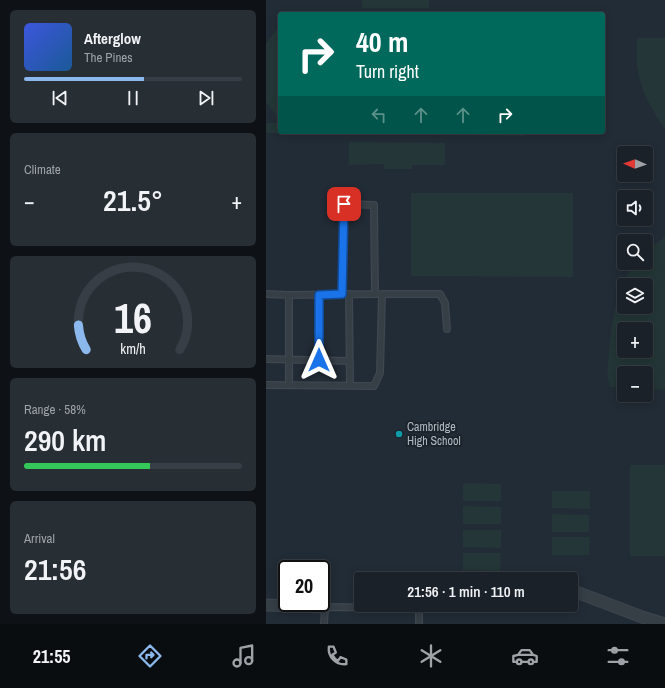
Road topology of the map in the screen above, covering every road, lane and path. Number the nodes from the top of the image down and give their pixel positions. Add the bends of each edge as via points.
1 (266, 294) edge
2 (342, 294) junction
3 (349, 294) junction
4 (375, 294) junction
5 (382, 294) junction
6 (289, 295) junction
7 (319, 295) junction
8 (447, 329) dead end
9 (266, 359) edge
10 (289, 360) junction
11 (319, 360) junction
12 (350, 361) junction
13 (266, 385) edge
14 (289, 385) junction
15 (350, 386) junction
16 (578, 593) edge
17 (266, 605) edge
18 (278, 605) edge
19 (330, 607) edge
20 (354, 607) edge
21 (324, 612) edge
22 (420, 612) edge
23 (324, 624) edge
24 (419, 624) edge
25 (665, 624) edge

1 - 6 lane
2 - 3 lane
2 - 4 lane via 344,204 374,204
2 - 7 lane
3 - 4 lane
3 - 12 lane
4 - 5 lane
5 - 8 lane via 440,294 445,303
5 - 15 lane via 380,373 374,386
6 - 7 lane
6 - 10 lane
7 - 11 lane
9 - 10 lane
10 - 11 lane
10 - 14 lane
11 - 12 lane
12 - 15 lane
13 - 14 lane
14 - 15 lane
16 - 25 street
17 - 18 street
19 - 20 lane
21 - 23 lane
22 - 24 lane

